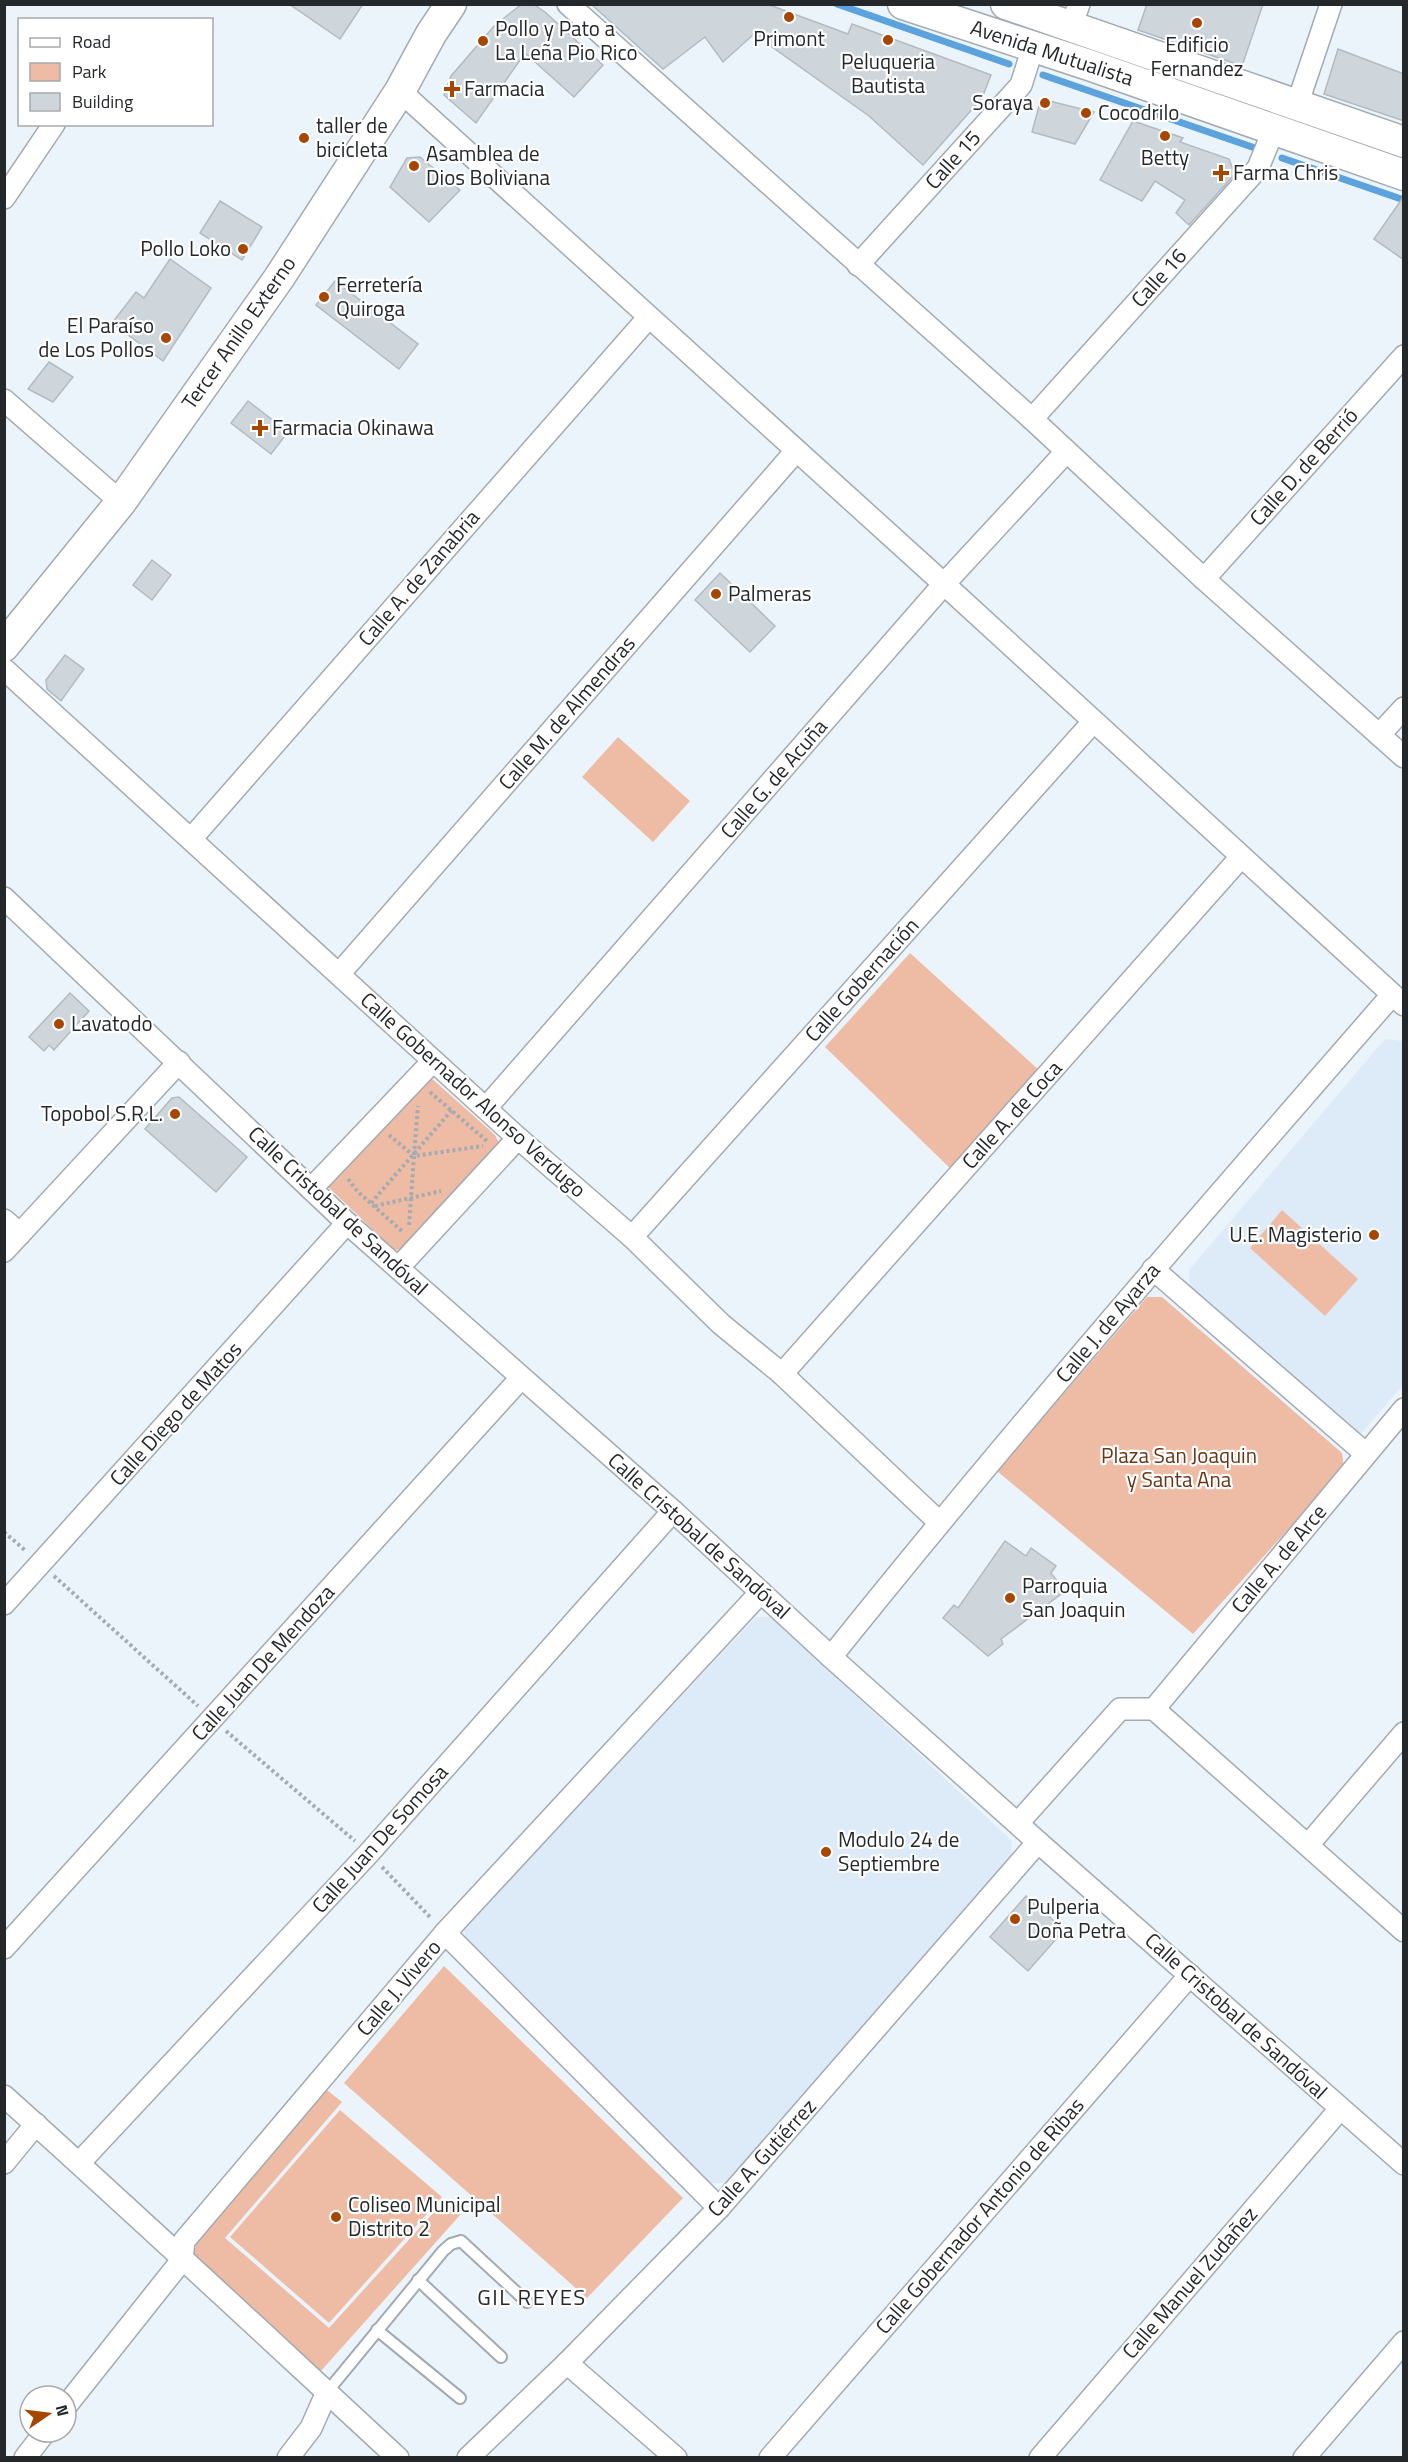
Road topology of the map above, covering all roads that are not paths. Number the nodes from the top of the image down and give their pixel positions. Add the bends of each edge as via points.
1 (451, 4) edge
2 (568, 4) edge
3 (903, 4) edge
4 (1006, 4) edge
5 (1331, 4) edge
6 (1075, 16) edge
7 (1033, 47) junction
8 (399, 91) junction
9 (1297, 105) junction
10 (53, 126) edge
11 (1274, 129) junction
12 (1404, 142) edge
13 (1404, 175) edge
14 (4, 198) edge
15 (858, 265) junction
16 (648, 318) junction
17 (1404, 356) edge
18 (4, 400) edge
19 (1032, 419) junction
20 (796, 451) junction
21 (1066, 452) junction
22 (121, 502) junction
23 (1204, 579) junction
24 (944, 584) junction
25 (4, 646) edge
26 (4, 669) edge
27 (1404, 708) edge
28 (1093, 722) junction
29 (1379, 735) junction
30 (1404, 757) edge
31 (191, 839) junction
32 (1241, 857) junction
33 (4, 898) edge
34 (339, 974) junction
35 (1398, 1000) edge
36 (433, 1061) junction
37 (179, 1062) junction
38 (486, 1108) junction
39 (518, 1138) junction
40 (310, 1189) junction
41 (347, 1223) junction
42 (12, 1227) edge
43 (632, 1237) junction
44 (4, 1251) edge
45 (398, 1268) junction
46 (1153, 1269) junction
47 (782, 1374) junction
48 (521, 1378) junction
49 (1404, 1409) edge
50 (1366, 1454) junction
51 (673, 1511) junction
52 (939, 1522) junction
53 (761, 1592) junction
54 (4, 1604) edge
55 (831, 1657) junction
56 (1154, 1709) junction
57 (1404, 1733) edge
58 (1018, 1823) junction
59 (1038, 1842) junction
60 (1308, 1845) junction
61 (1404, 1931) edge
62 (445, 1933) junction
63 (4, 1948) edge
64 (1190, 1975) junction
65 (4, 2096) edge
66 (1340, 2109) junction
67 (36, 2124) junction
68 (80, 2162) junction
69 (4, 2163) edge
70 (1404, 2164) edge
71 (719, 2208) junction
72 (182, 2260) junction
73 (418, 2280) junction
74 (527, 2302) dead end
75 (377, 2330) junction
76 (1404, 2342) edge
77 (501, 2357) dead end
78 (567, 2363) junction
79 (78, 2391) edge
80 (327, 2392) junction
81 (460, 2398) dead end
82 (35, 2444) edge
83 (25, 2457) edge
84 (288, 2457) edge
85 (398, 2457) edge
86 (468, 2457) edge
87 (676, 2457) edge
88 (770, 2457) edge
89 (1040, 2457) edge
90 (1304, 2457) edge

1 - 8 main road, Tercer Anillo Externo
2 - 15 street
3 - 7 main road, Avenida Mutualista
4 - 6 main road, Avenida Mutualista
5 - 9 street
6 - 9 main road, Avenida Mutualista
7 - 11 main road, Avenida Mutualista
7 - 15 street, Calle 15 via 1021,85
8 - 16 street
8 - 22 main road, Tercer Anillo Externo via 279,278
9 - 12 main road, Avenida Mutualista
10 - 14 street
11 - 13 main road, Avenida Mutualista
11 - 19 street, Calle 16 via 1258,168
15 - 19 street
16 - 20 street
16 - 31 street, Calle A. de Zanabria
17 - 23 street, Calle D. de Berrió
18 - 22 street
19 - 21 street
20 - 24 street
20 - 34 street, Calle M. de Almendras
21 - 23 street
21 - 24 street, Calle G. de Acuña
22 - 25 main road, Tercer Anillo Externo
23 - 29 street
24 - 28 street
24 - 38 street, Calle G. de Acuña
26 - 31 street, Calle Gobernador Alonso Verdugo
27 - 29 street
28 - 32 street
28 - 43 street, Calle Gobernación
29 - 30 street
31 - 34 street, Calle Gobernador Alonso Verdugo
32 - 35 street
32 - 47 street, Calle A. de Coca
33 - 37 street, Calle Cristobal de Sandóval
34 - 36 street, Calle Gobernador Alonso Verdugo
35 - 46 street, Calle J. de Ayarza
36 - 38 street, Calle Gobernador Alonso Verdugo
36 - 40 street
37 - 40 street, Calle Cristobal de Sandóval
37 - 42 street
38 - 39 street, Calle Gobernador Alonso Verdugo
39 - 43 street, Calle Gobernador Alonso Verdugo
39 - 45 street
40 - 41 street, Calle Cristobal de Sandóval
41 - 45 street, Calle Cristobal de Sandóval
41 - 54 street, Calle Diego de Matos
42 - 44 street
43 - 47 street, Calle Gobernador Alonso Verdugo via 721,1324
45 - 48 street, Calle Cristobal de Sandóval
46 - 50 street
46 - 52 street, Calle J. de Ayarza
47 - 52 street, Calle Gobernador Alonso Verdugo
48 - 51 street, Calle Cristobal de Sandóval
48 - 63 street, Calle Juan De Mendoza
49 - 50 street, Calle A. de Arce
50 - 56 street, Calle A. de Arce
51 - 53 street, Calle Cristobal de Sandóval
51 - 68 street, Calle Juan De Somosa via 369,1853
52 - 55 street, Calle J. de Ayarza
53 - 55 street, Calle Cristobal de Sandóval
53 - 62 street, Calle J. Vivero
55 - 58 street, Calle Cristobal de Sandóval
56 - 58 street via 1120,1709
56 - 60 street
57 - 60 street
58 - 59 street, Calle Cristobal de Sandóval
59 - 64 street, Calle Cristobal de Sandóval
59 - 71 street, Calle A. Gutiérrez
60 - 61 street
62 - 71 street
62 - 72 street, Calle J. Vivero via 184,2241
64 - 66 street, Calle Cristobal de Sandóval
64 - 88 street, Calle Gobernador Antonio de Ribas
65 - 67 street
66 - 70 street, Calle Cristobal de Sandóval
66 - 89 street, Calle Manuel Zudañez
67 - 68 street
67 - 69 street
68 - 72 street
71 - 78 street, Calle A. Gutiérrez
72 - 79 street, Calle J. Vivero
72 - 80 street
73 - 74 lane via 443,2251 461,2241
73 - 75 lane
73 - 77 lane
75 - 80 lane
75 - 81 lane
76 - 90 street
78 - 86 street, Calle A. Gutiérrez
78 - 87 street
80 - 84 street via 311,2428
80 - 85 street
82 - 83 street

